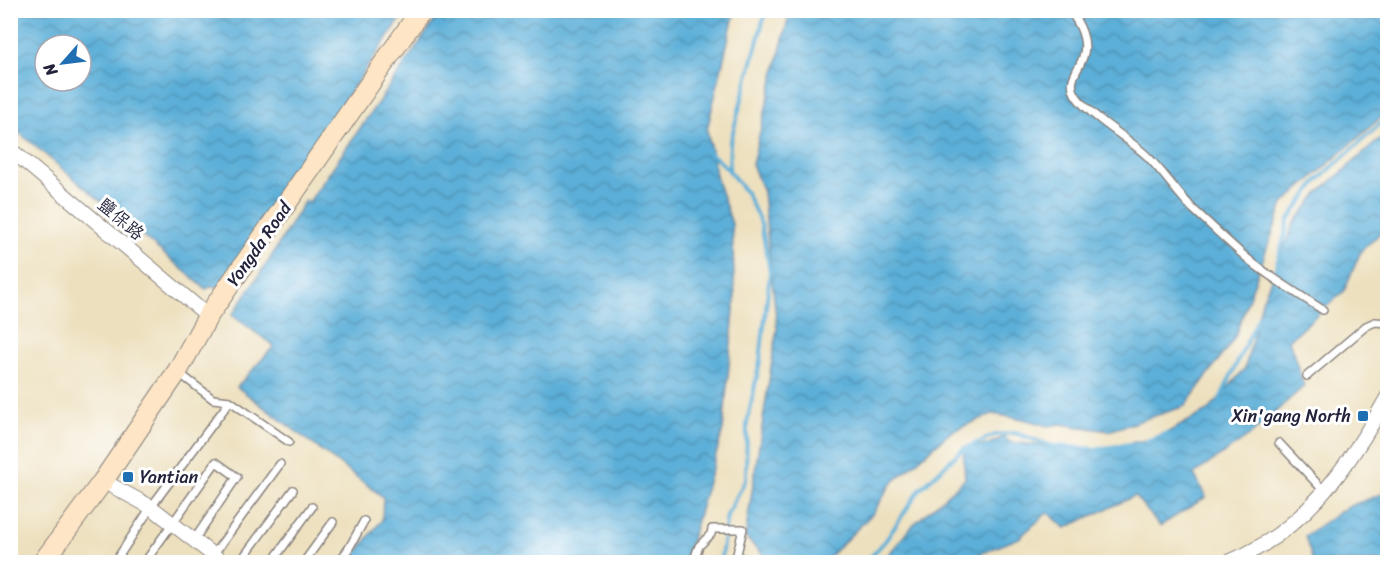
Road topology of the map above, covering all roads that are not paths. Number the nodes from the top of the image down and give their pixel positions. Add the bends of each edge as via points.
1 (422, 10) edge
2 (1069, 10) edge
3 (10, 149) edge
4 (1323, 310) dead end
5 (208, 316) junction
6 (1388, 323) edge
7 (177, 372) junction
8 (1306, 376) dead end
9 (1388, 396) edge
10 (230, 400) junction
11 (289, 442) dead end
12 (1279, 443) dead end
13 (280, 464) dead end
14 (103, 481) junction
15 (293, 490) dead end
16 (1325, 492) junction
17 (151, 507) junction
18 (312, 507) dead end
19 (364, 520) dead end
20 (333, 522) dead end
21 (172, 524) junction
22 (194, 540) junction
23 (214, 560) edge
24 (43, 562) edge
25 (115, 562) edge
26 (145, 562) edge
27 (240, 562) edge
28 (272, 562) edge
29 (304, 562) edge
30 (339, 562) edge
31 (693, 562) edge
32 (735, 562) edge
33 (1229, 562) edge

1 - 5 street, Yongda Road
2 - 4 lane via 1082,31 1084,45 1084,55 1072,79 1076,97 1147,156 1192,207 1252,262
3 - 5 street, 鹽保路
5 - 7 street, Yongda Road
6 - 8 lane via 1375,322 1366,327
7 - 10 lane via 213,399
7 - 14 street, Yongda Road
9 - 16 street
10 - 11 lane
10 - 17 lane
12 - 16 lane
13 - 23 lane
14 - 17 street
14 - 24 street, Yongda Road
15 - 27 lane
16 - 33 street via 1294,524
17 - 21 street
17 - 25 lane
18 - 28 lane
19 - 30 lane
20 - 29 lane
21 - 22 street
21 - 22 lane via 216,462 237,477
21 - 26 lane
22 - 23 street
31 - 32 lane via 712,529 742,529

